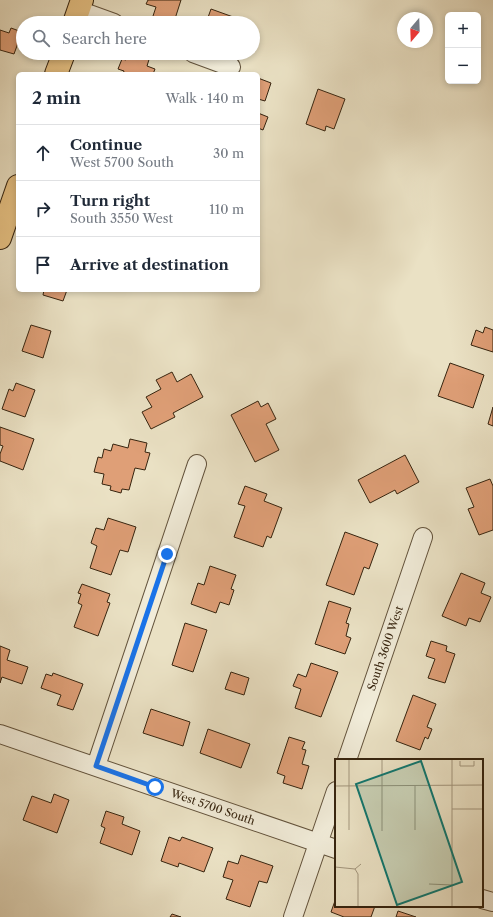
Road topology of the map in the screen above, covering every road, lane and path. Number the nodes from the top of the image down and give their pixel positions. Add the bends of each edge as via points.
1 (78, 11) edge
2 (93, 16) edge
3 (61, 60) edge
4 (212, 60) edge
5 (231, 67) dead end
6 (57, 72) edge
7 (16, 192) edge
8 (0, 238) edge
9 (197, 464) dead end
10 (423, 537) dead end
11 (0, 734) edge
12 (347, 759) edge
13 (96, 766) junction
14 (335, 794) edge
15 (319, 843) junction
16 (335, 849) edge
17 (483, 898) edge
18 (493, 902) edge
19 (293, 917) edge

1 - 2 street
3 - 6 main road
4 - 5 street
7 - 8 main road
9 - 13 street
10 - 12 street, South 3600 West
11 - 13 street, West 5700 South
13 - 15 street, West 5700 South
14 - 15 street
15 - 16 street, West 5700 South
15 - 19 street
17 - 18 street

